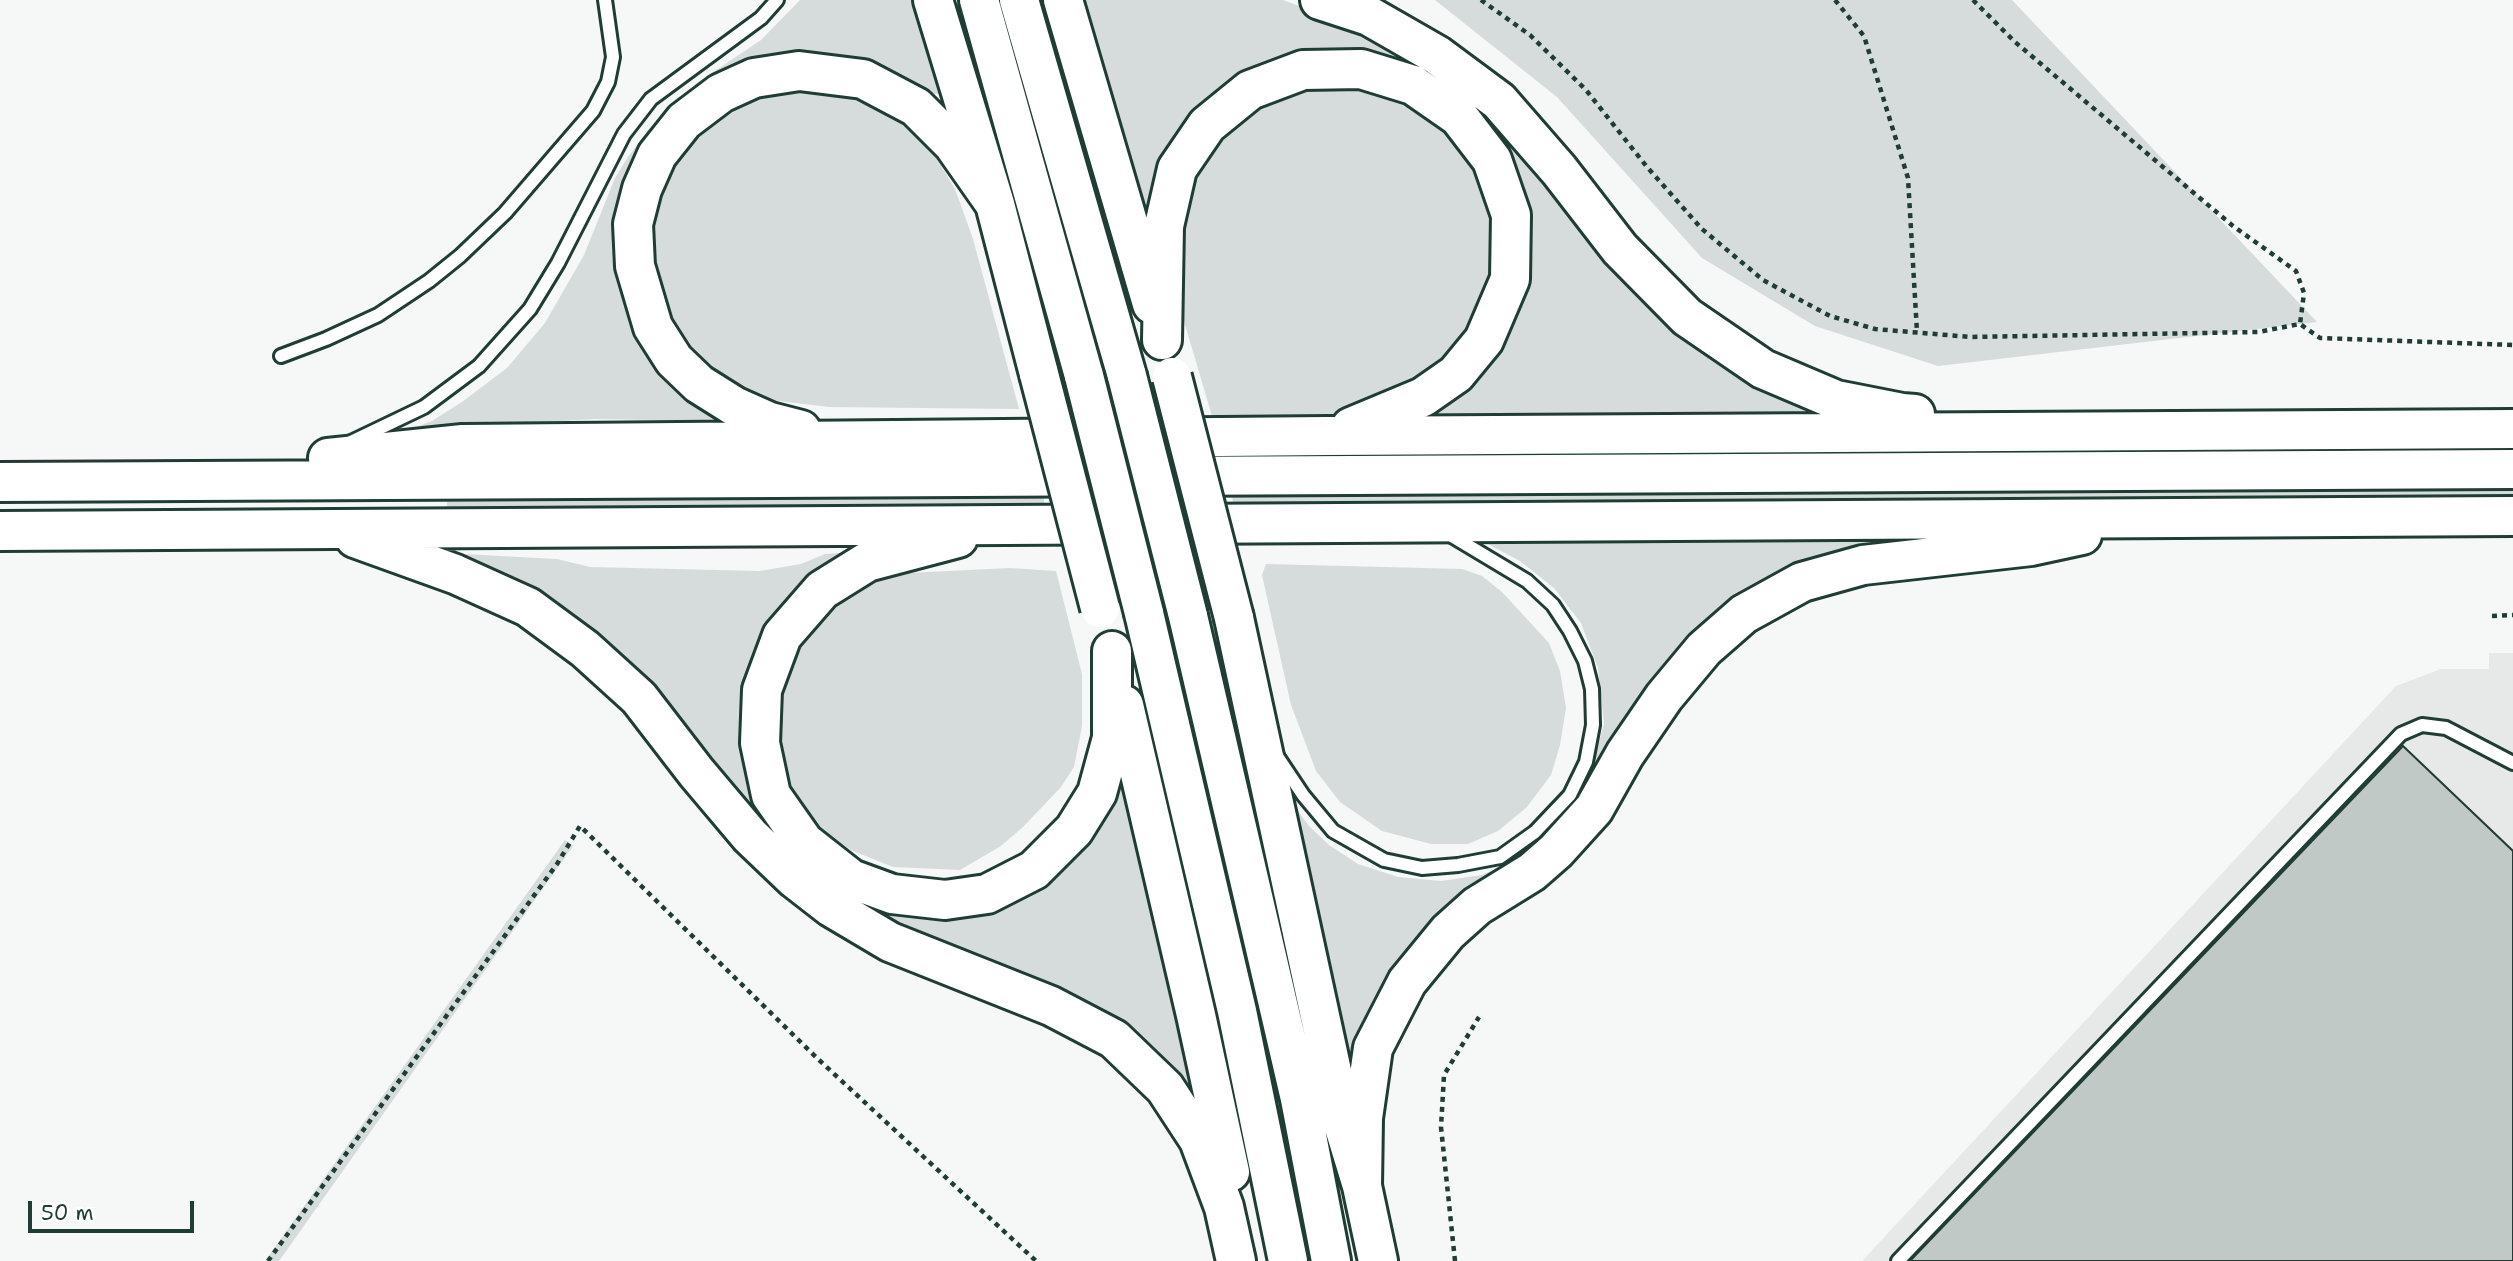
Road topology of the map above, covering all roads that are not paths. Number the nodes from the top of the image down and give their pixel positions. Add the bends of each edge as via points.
1 (605, 0) edge
2 (777, 0) edge
3 (933, 0) edge
4 (979, 0) edge
5 (1019, 0) edge
6 (1063, 0) edge
7 (1320, 0) edge
8 (995, 204) junction
9 (1162, 340) junction
10 (281, 356) dead end
11 (2513, 429) edge
12 (1992, 433) junction
13 (1328, 436) junction
14 (840, 440) junction
15 (313, 460) junction
16 (2513, 469) edge
17 (204, 481) junction
18 (0, 482) edge
19 (2513, 516) edge
20 (2164, 518) junction
21 (1426, 521) junction
22 (1015, 523) junction
23 (334, 530) junction
24 (0, 531) edge
25 (1112, 651) junction
26 (1260, 730) junction
27 (2513, 763) edge
28 (1362, 1186) junction
29 (1236, 1261) edge
30 (1248, 1261) edge
31 (1288, 1261) edge
32 (1331, 1261) edge
33 (1378, 1261) edge
34 (1898, 1261) edge

1 - 10 lane via 613,57 608,82 593,111 505,213 429,281 377,315
2 - 15 lane via 761,18 651,99 624,134 530,309 479,366 424,407
3 - 8 highway
4 - 31 highway, bridge via 1084,376 1144,613 1237,1011
5 - 32 highway, bridge via 1127,376 1188,616 1300,1099
6 - 9 highway
7 - 12 highway via 1369,16 1437,55 1499,101 1620,249 1687,317 1763,369 1836,400 1902,413 1968,416
8 - 14 highway via 953,144 916,107 863,79 799,71 754,78 721,93 684,121 657,155 633,224 634,256 653,327 674,360 699,384 734,406 770,422
8 - 25 highway, bridge
9 - 13 highway via 1164,226 1177,169 1207,125 1250,90 1303,70 1361,69 1413,85 1459,117 1492,160 1511,215 1510,279 1484,340 1456,374 1423,397
9 - 26 highway, bridge
11 - 12 highway
12 - 13 highway
13 - 14 highway
14 - 15 highway via 463,444
15 - 17 highway
16 - 17 highway
17 - 18 highway
19 - 20 highway
20 - 21 highway
20 - 28 highway via 2031,546 1863,565 1802,582 1744,614 1704,649 1664,697 1594,809 1556,851 1532,872 1477,906 1448,932 1407,982 1373,1048 1363,1118
21 - 22 highway
21 - 26 lane via 1527,581 1553,605 1570,631 1587,670 1593,725 1586,762 1570,795 1535,832 1500,857 1422,868 1384,860 1333,831
22 - 23 highway
22 - 25 highway via 867,562 822,590 782,636 762,690 760,743 771,795 804,842 852,879 892,894 945,900 987,894 1034,870 1074,830 1097,793 1112,738
23 - 24 highway
23 - 29 highway via 455,574 528,607 586,649 639,698 750,836 831,907 890,942 1051,1006 1114,1039 1165,1088 1199,1140 1224,1207
25 - 30 highway
26 - 28 highway via 1344,1127
27 - 34 lane via 2446,728 2422,725 2401,734
28 - 33 highway

